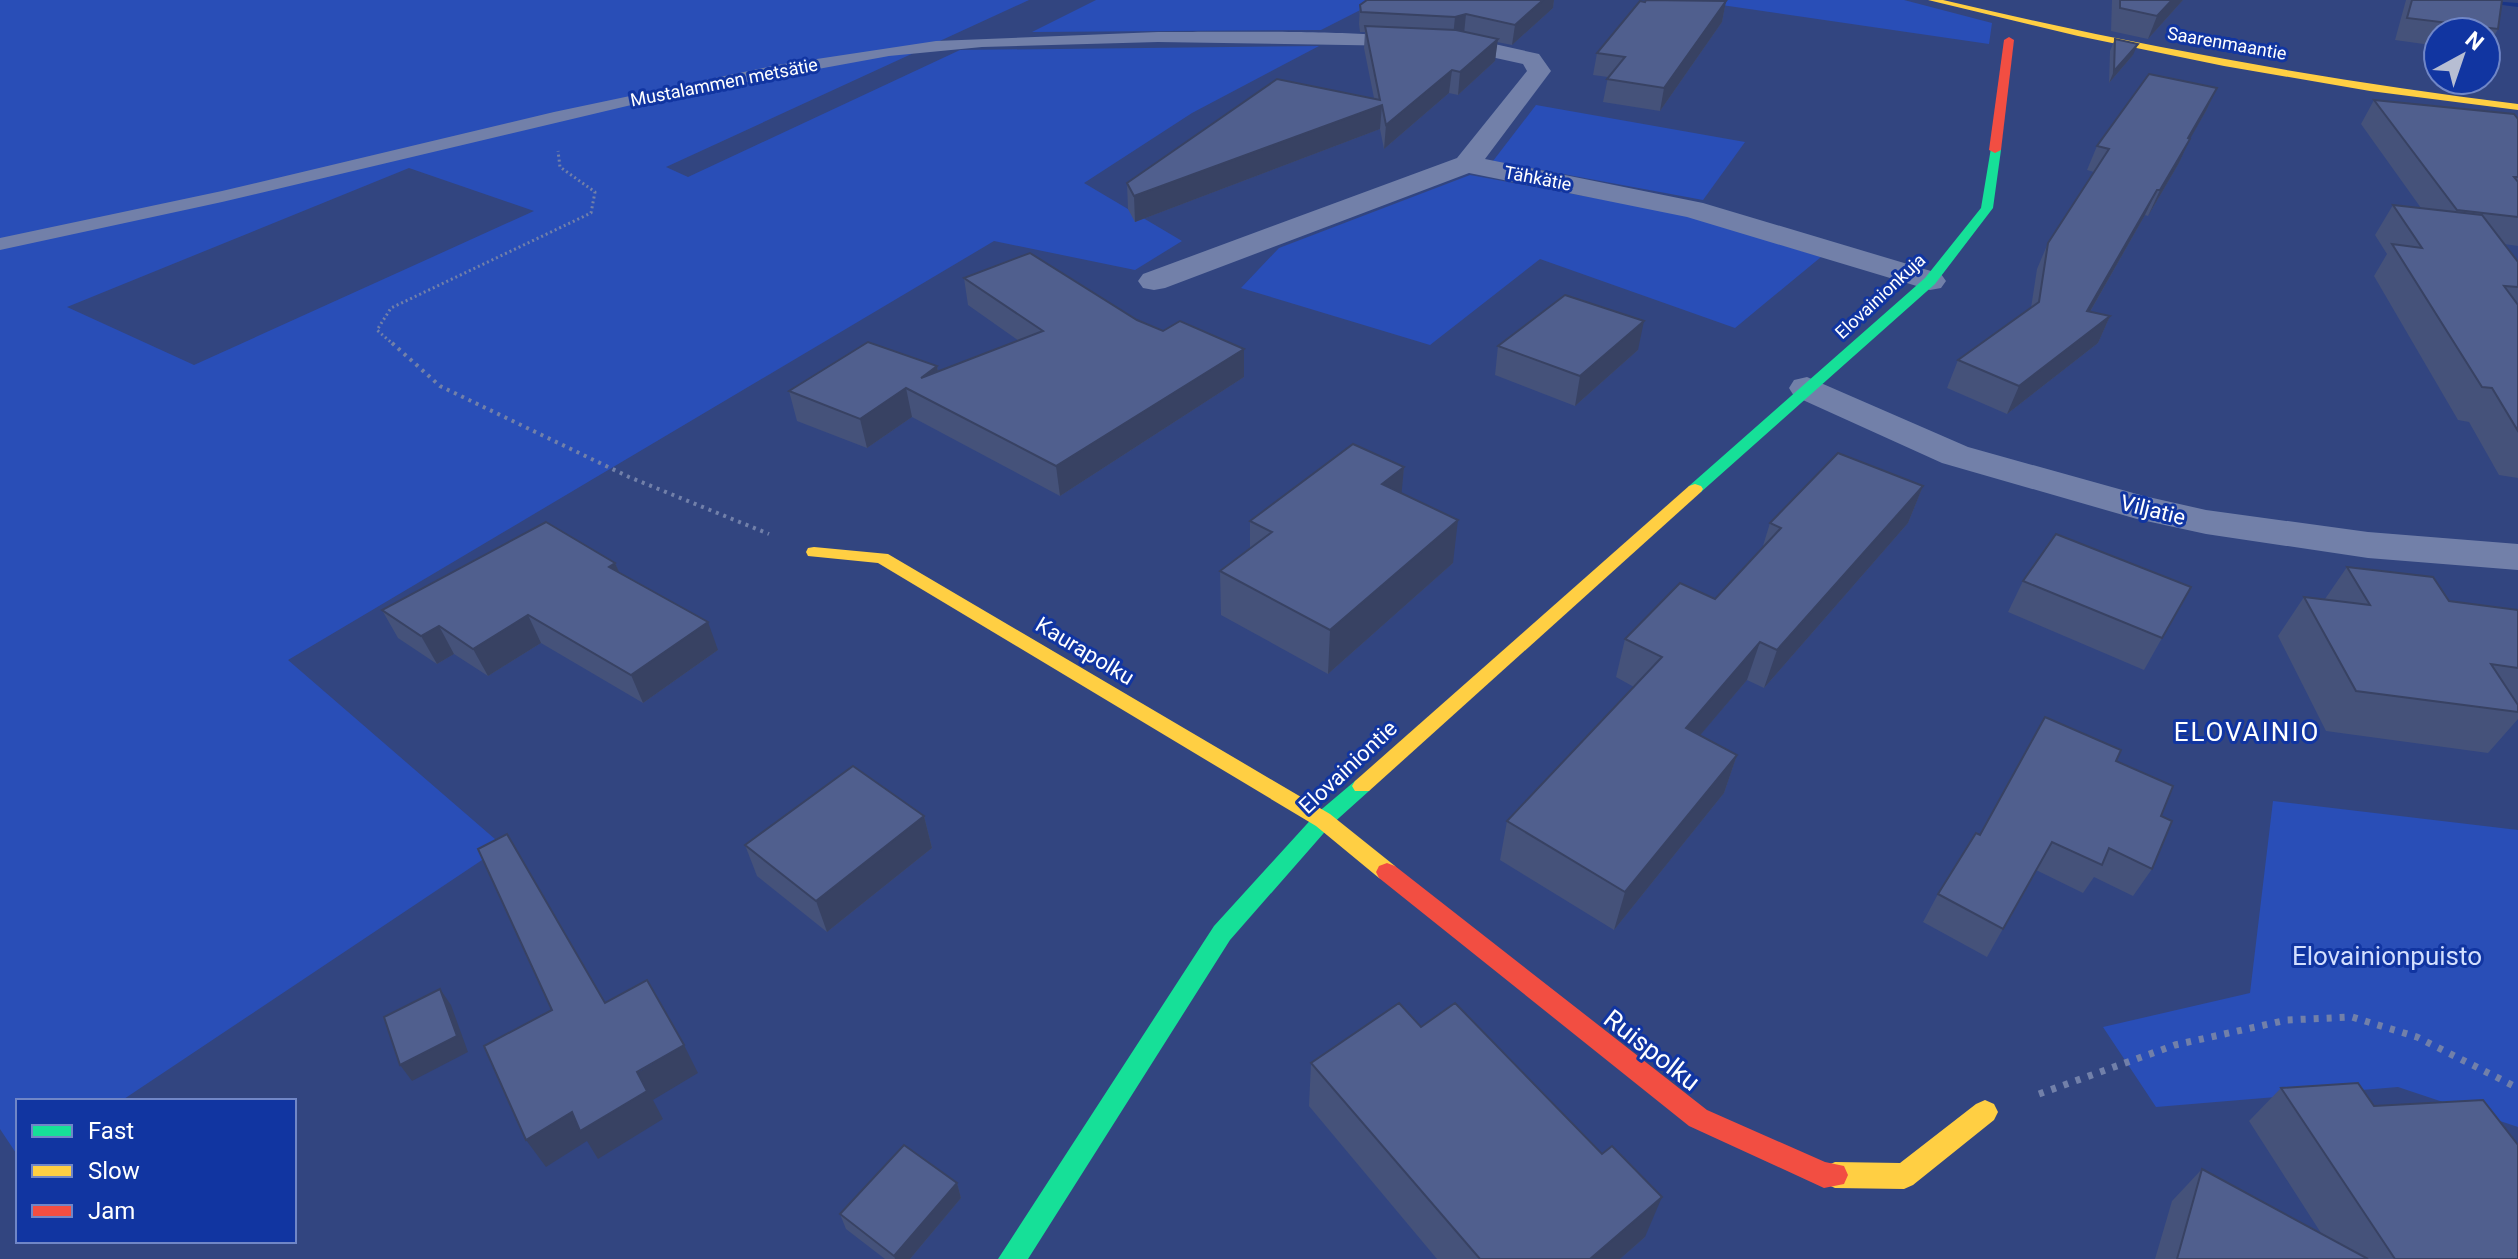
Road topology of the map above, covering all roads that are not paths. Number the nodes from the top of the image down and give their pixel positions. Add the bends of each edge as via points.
1 (1932, 0) edge
2 (2009, 40) dead end
3 (1447, 43) joint
4 (2518, 107) edge
5 (1467, 164) junction
6 (0, 244) edge
7 (1154, 281) dead end
8 (1930, 281) junction
9 (1807, 388) junction
10 (814, 552) road end
11 (2518, 557) edge
12 (1323, 820) junction
13 (1985, 1112) road end
14 (1012, 1259) edge

1 - 4 street, Saarenmaantie via 2233,67
2 - 8 street, Elovainionkuja via 1987,208
3 - 5 street via 1531,59 1539,71
3 - 6 lane, Mustalammen metsätie via 1305,37 1002,41 893,51 737,77
5 - 7 street
5 - 8 street, Tähkätie via 1693,209
8 - 9 street, Elovainionkuja
9 - 11 street, Viljatie via 1955,455 2137,507 2368,545
9 - 12 street, Elovainiontie
10 - 12 street, Kaurapolku via 882,558
12 - 13 street, Ruispolku via 1698,1118 1824,1175 1904,1176
12 - 14 street, Elovainiontie via 1222,933

